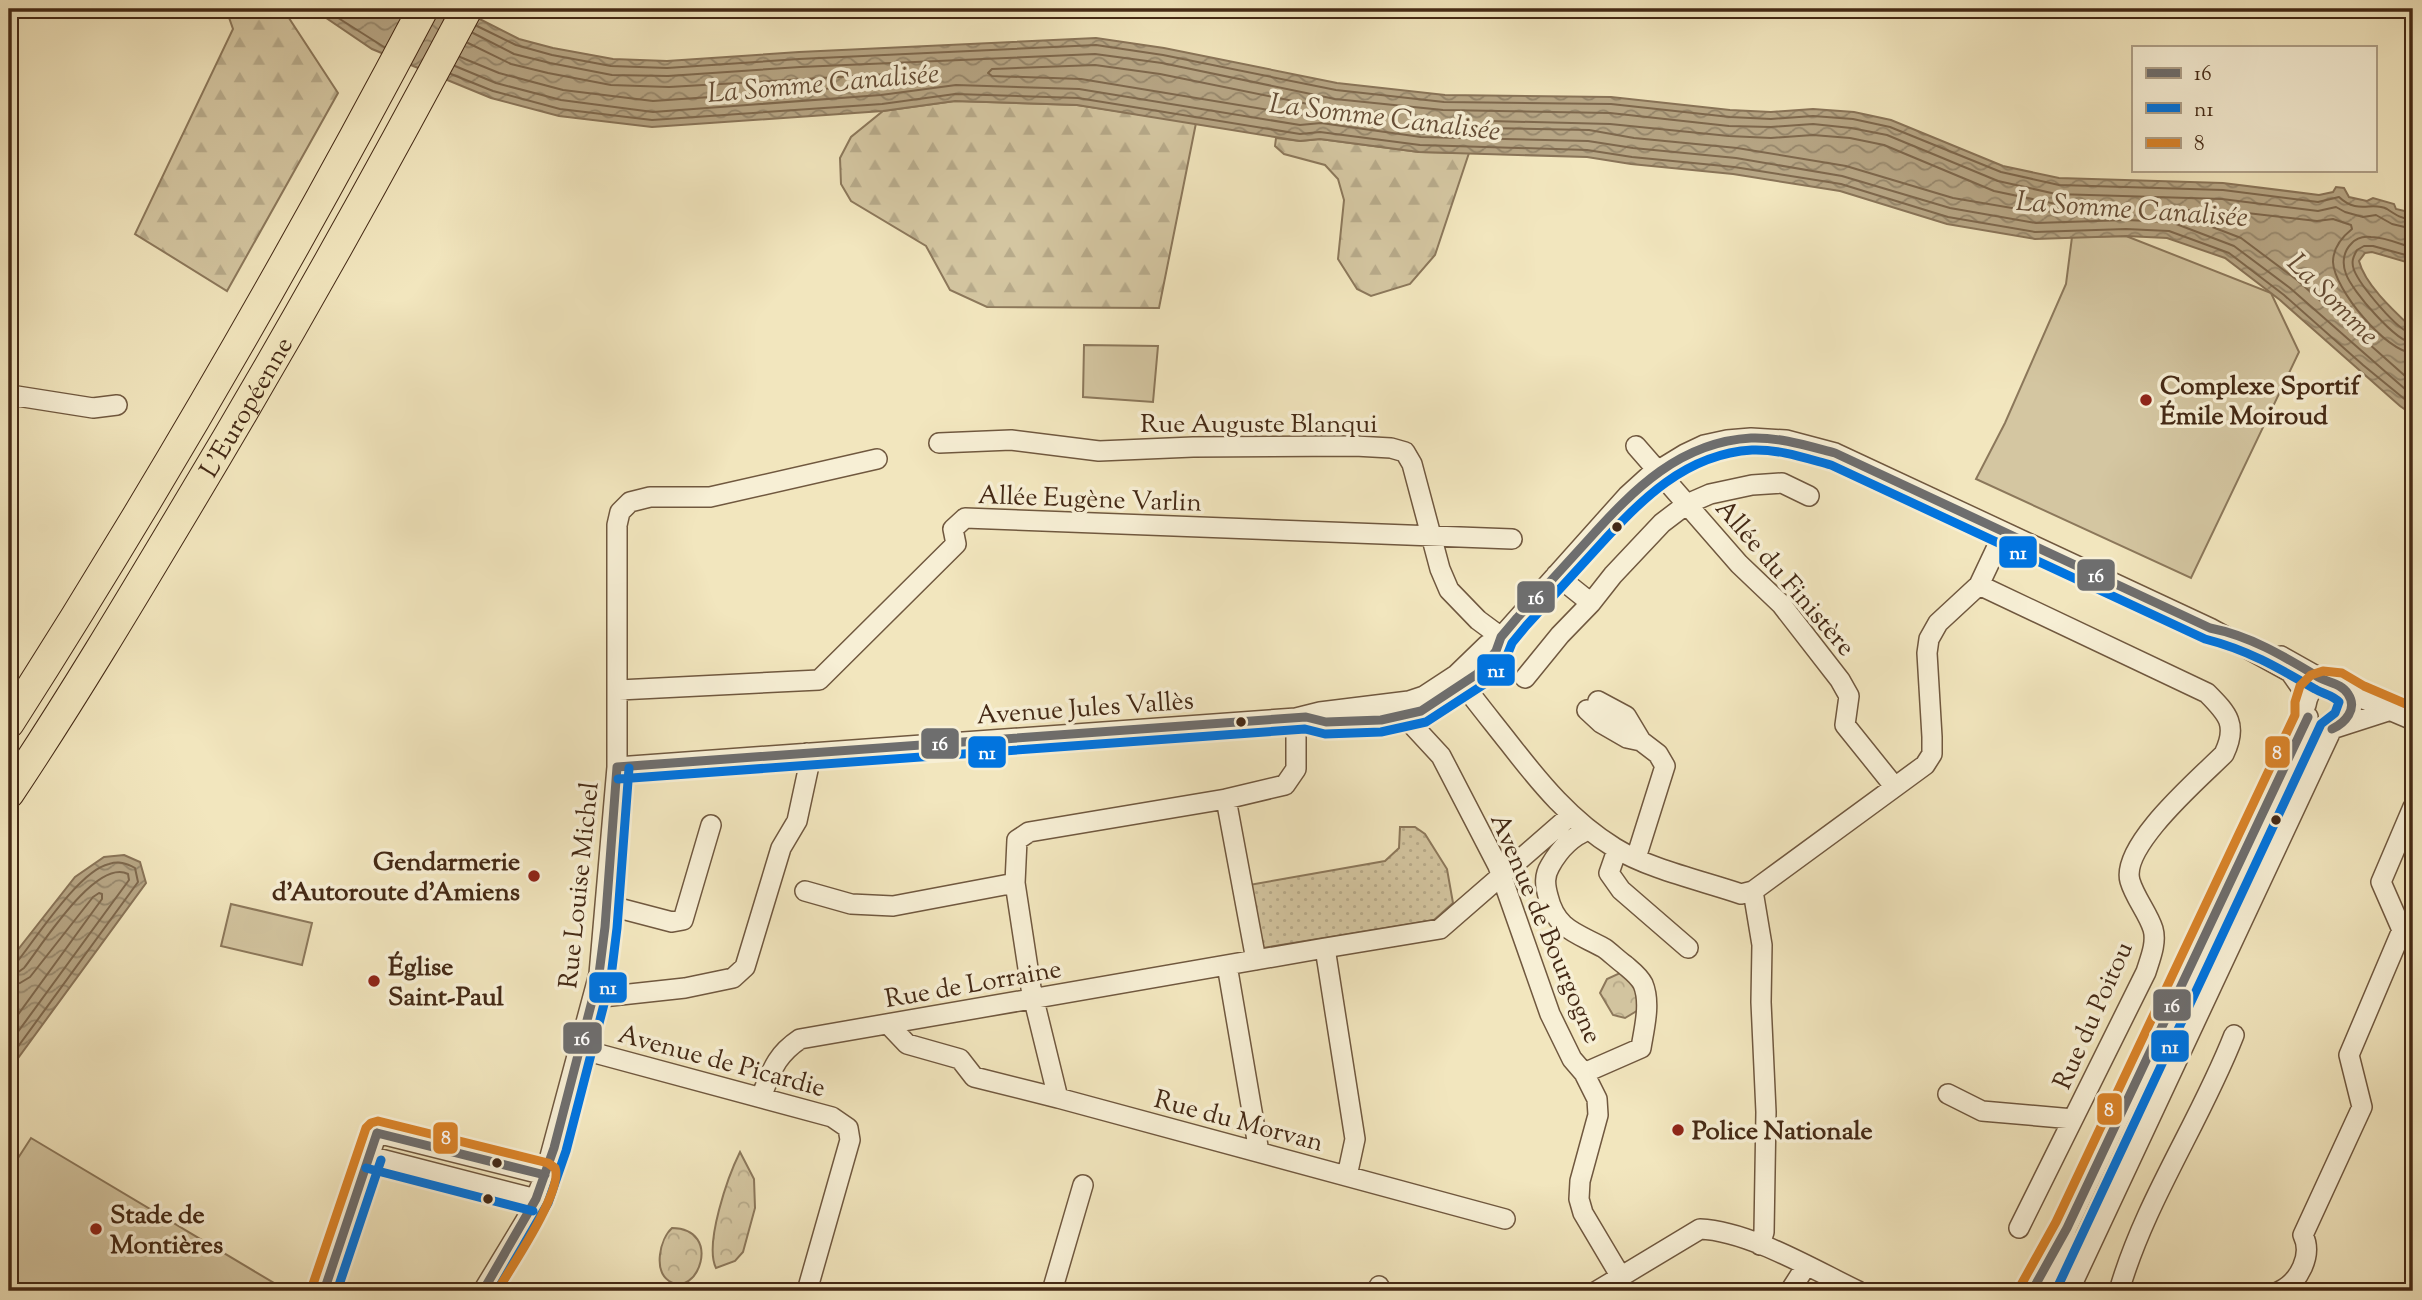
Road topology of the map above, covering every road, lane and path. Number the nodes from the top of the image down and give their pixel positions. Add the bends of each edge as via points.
1 (423, 9) edge
2 (467, 9) edge
3 (9, 401) edge
4 (117, 405) dead end
5 (939, 443) dead end
6 (1636, 446) dead end
7 (877, 460) dead end
8 (1658, 471) junction
9 (1809, 496) dead end
10 (1687, 504) junction
11 (2004, 532) junction
12 (1433, 538) junction
13 (1512, 540) dead end
14 (1556, 575) junction
15 (1979, 585) junction
16 (1591, 603) junction
17 (2210, 628) junction
18 (1501, 636) junction
19 (1525, 678) dead end
20 (1460, 679) junction
21 (2329, 682) junction
22 (619, 690) junction
23 (2347, 692) junction
24 (2307, 696) junction
25 (1427, 701) junction
26 (1592, 706) dead end
27 (2391, 710) junction
28 (1404, 716) junction
29 (2308, 717) junction
30 (1301, 718) junction
31 (2413, 720) edge
32 (9, 723) edge
33 (2337, 726) junction
34 (807, 753) junction
35 (617, 768) junction
36 (1894, 786) junction
37 (9, 793) edge
38 (1226, 799) junction
39 (2413, 807) edge
40 (1570, 816) junction
41 (712, 825) dead end
42 (1589, 830) junction
43 (1617, 850) junction
44 (1636, 858) junction
45 (1502, 877) junction
46 (1015, 883) junction
47 (805, 891) dead end
48 (1752, 891) junction
49 (607, 905) junction
50 (1325, 948) junction
51 (1688, 948) dead end
52 (1256, 960) junction
53 (1227, 965) junction
54 (593, 998) junction
55 (1034, 999) junction
56 (887, 1024) junction
57 (2234, 1035) dead end
58 (580, 1049) junction
59 (1584, 1073) junction
60 (1948, 1094) dead end
61 (761, 1097) junction
62 (1058, 1098) junction
63 (2073, 1119) junction
64 (1259, 1152) junction
65 (369, 1156) junction
66 (545, 1175) junction
67 (1347, 1176) junction
68 (1083, 1185) dead end
69 (536, 1199) junction
70 (1505, 1219) dead end
71 (2019, 1228) dead end
72 (1760, 1245) junction
73 (1806, 1266) junction
74 (1620, 1276) junction
75 (324, 1291) edge
76 (483, 1291) edge
77 (807, 1291) edge
78 (1052, 1291) edge
79 (1597, 1291) edge
80 (1790, 1291) edge
81 (1858, 1291) edge
82 (2044, 1291) edge
83 (2069, 1291) edge
84 (2119, 1291) edge
85 (2280, 1291) edge

1 - 32 highway, L'Européenne via 368,115 175,452
2 - 37 highway, L'Européenne via 221,450
3 - 4 street via 17,396 93,408
5 - 12 street, Rue Auguste Blanqui via 1011,440 1099,451 1391,448 1405,452 1412,464
6 - 8 street, Allée du Finistère
7 - 22 street, Rue Louise Michel via 710,497 650,497 630,502 620,512 617,525
8 - 10 street, Allée du Finistère
8 - 11 street via 1704,445 1751,438 1786,440 1835,453
8 - 14 street via 1638,485
9 - 10 street via 1782,484 1752,485
10 - 16 street via 1662,523
10 - 36 street, Allée du Finistère via 1781,604 1840,680 1849,696 1845,725
11 - 15 street
11 - 17 street
12 - 13 street, Allée Eugène Varlin
12 - 18 street, Rue Auguste Blanqui via 1449,590
12 - 22 street, Allée Eugène Varlin via 965,518 953,529 956,544 819,680
14 - 16 street
14 - 18 street
15 - 36 street via 1938,623 1928,639 1932,754 1925,765
15 - 63 street, Rue du Poitou via 2207,693 2231,727 2224,754 2150,829 2136,850 2129,878 2154,930 2154,945 2146,972
16 - 19 street
17 - 21 street via 2229,631
17 - 24 street via 2290,671
18 - 20 street via 1487,645
20 - 25 street
20 - 40 street
21 - 23 street
21 - 24 street
22 - 35 street, Rue Louise Michel
23 - 27 street
23 - 33 street via 2351,712
24 - 29 street
25 - 28 street, Avenue Jules Vallès
25 - 30 street, Avenue Jules Vallès
26 - 44 street via 1626,716 1641,741 1665,766
27 - 31 street
27 - 33 street
28 - 30 street, Avenue Jules Vallès via 1326,722
28 - 45 street, Avenue de Bourgogne via 1441,756
29 - 33 street via 2319,727
29 - 82 street via 2067,1228
30 - 34 street, Avenue Jules Vallès
30 - 38 street via 1296,769 1284,785
33 - 83 street
34 - 35 street, Avenue Jules Vallès
34 - 54 street via 797,821 781,848 745,967 733,978 685,988
35 - 49 street, Rue Louise Michel
36 - 48 street
38 - 46 street via 1029,832 1017,840
38 - 52 street
39 - 85 street via 2381,882 2402,930 2348,1055 2362,1107 2303,1235 2308,1254 2292,1286
40 - 42 street
40 - 45 street, Rue de Lorraine
41 - 49 street via 683,920 672,922
42 - 43 street
42 - 59 street via 1576,834 1546,873 1550,905 1563,926 1637,975 1644,986 1646,1005 1641,1048
43 - 44 street
43 - 51 street via 1609,873 1621,890
44 - 48 street via 1741,894
45 - 50 street, Rue de Lorraine via 1440,929
45 - 59 street, Avenue de Bourgogne via 1550,1014
46 - 47 street via 893,906 851,904
46 - 55 street
48 - 72 street via 1762,945 1766,1112
49 - 54 street, Rue Louise Michel
50 - 52 street, Rue de Lorraine
50 - 67 street via 1355,1139
52 - 53 street, Rue de Lorraine
53 - 55 street, Rue de Lorraine
53 - 64 street
54 - 58 street, Rue Louise Michel
55 - 56 street, Rue de Lorraine
55 - 62 street
56 - 61 street, Rue de Lorraine via 800,1039 775,1062
56 - 62 street, Rue du Morvan via 907,1044 960,1059 974,1077
57 - 84 street via 2144,1224
58 - 61 street, Avenue de Picardie
58 - 66 street, Rue Louise Michel
59 - 74 street, Avenue de Bourgogne via 1597,1099 1598,1115 1579,1199
60 - 63 street via 1982,1111
61 - 77 street, Avenue de Picardie via 832,1117 848,1128 850,1140
62 - 64 street, Rue du Morvan
63 - 71 street, Rue du Poitou
64 - 67 street, Rue du Morvan
65 - 66 street via 377,1133
65 - 69 street
65 - 75 street
66 - 69 street, Rue Louise Michel
67 - 70 street, Rue du Morvan
68 - 78 street
69 - 76 street, Rue Louise Michel
72 - 73 street
72 - 74 street via 1700,1229
73 - 80 street
73 - 81 street
74 - 79 street

